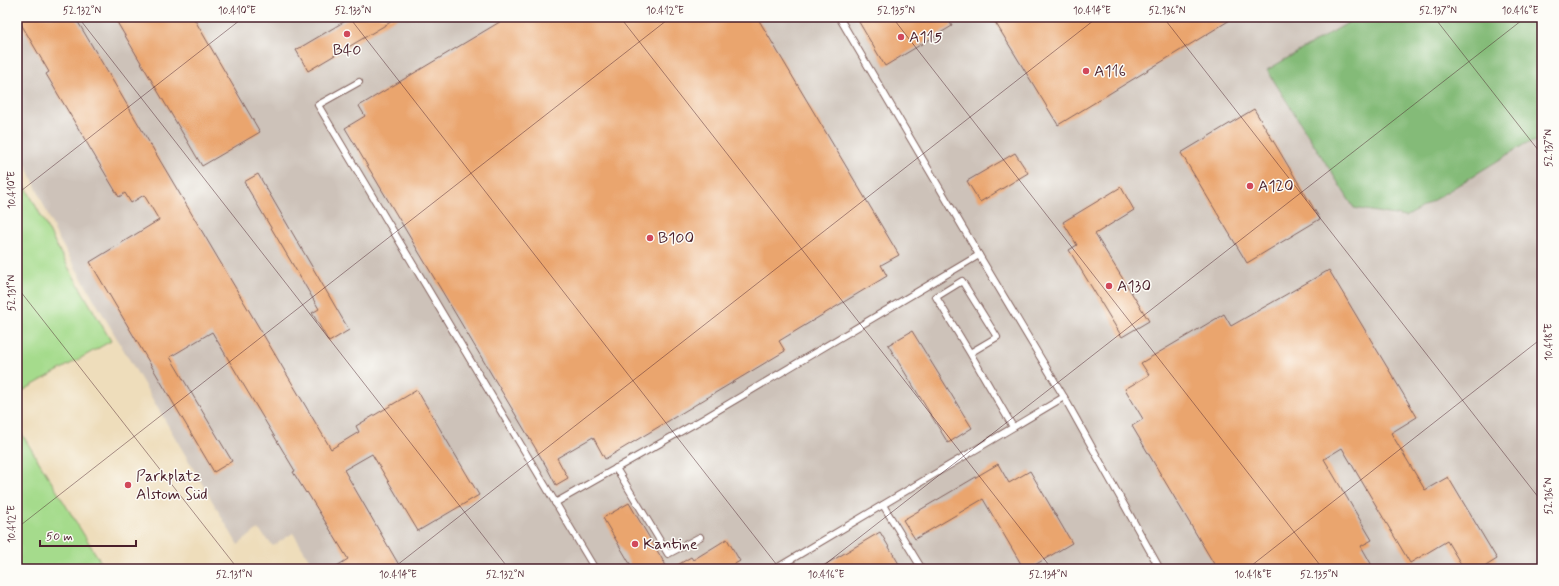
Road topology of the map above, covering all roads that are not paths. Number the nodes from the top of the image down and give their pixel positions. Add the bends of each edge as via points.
1 (839, 17) edge
2 (359, 82) dead end
3 (980, 255) junction
4 (970, 353) junction
5 (1064, 397) junction
6 (1014, 427) junction
7 (616, 468) junction
8 (555, 503) junction
9 (883, 505) junction
10 (700, 537) dead end
11 (596, 569) edge
12 (775, 569) edge
13 (922, 569) edge
14 (1160, 569) edge

1 - 3 lane
2 - 8 lane via 318,105
3 - 5 lane
3 - 7 lane
4 - 4 lane via 997,337 962,281 936,297
4 - 6 lane
5 - 6 lane
5 - 14 lane
6 - 9 lane
7 - 8 lane
7 - 10 lane via 668,554
8 - 11 lane
9 - 12 lane
9 - 13 lane

